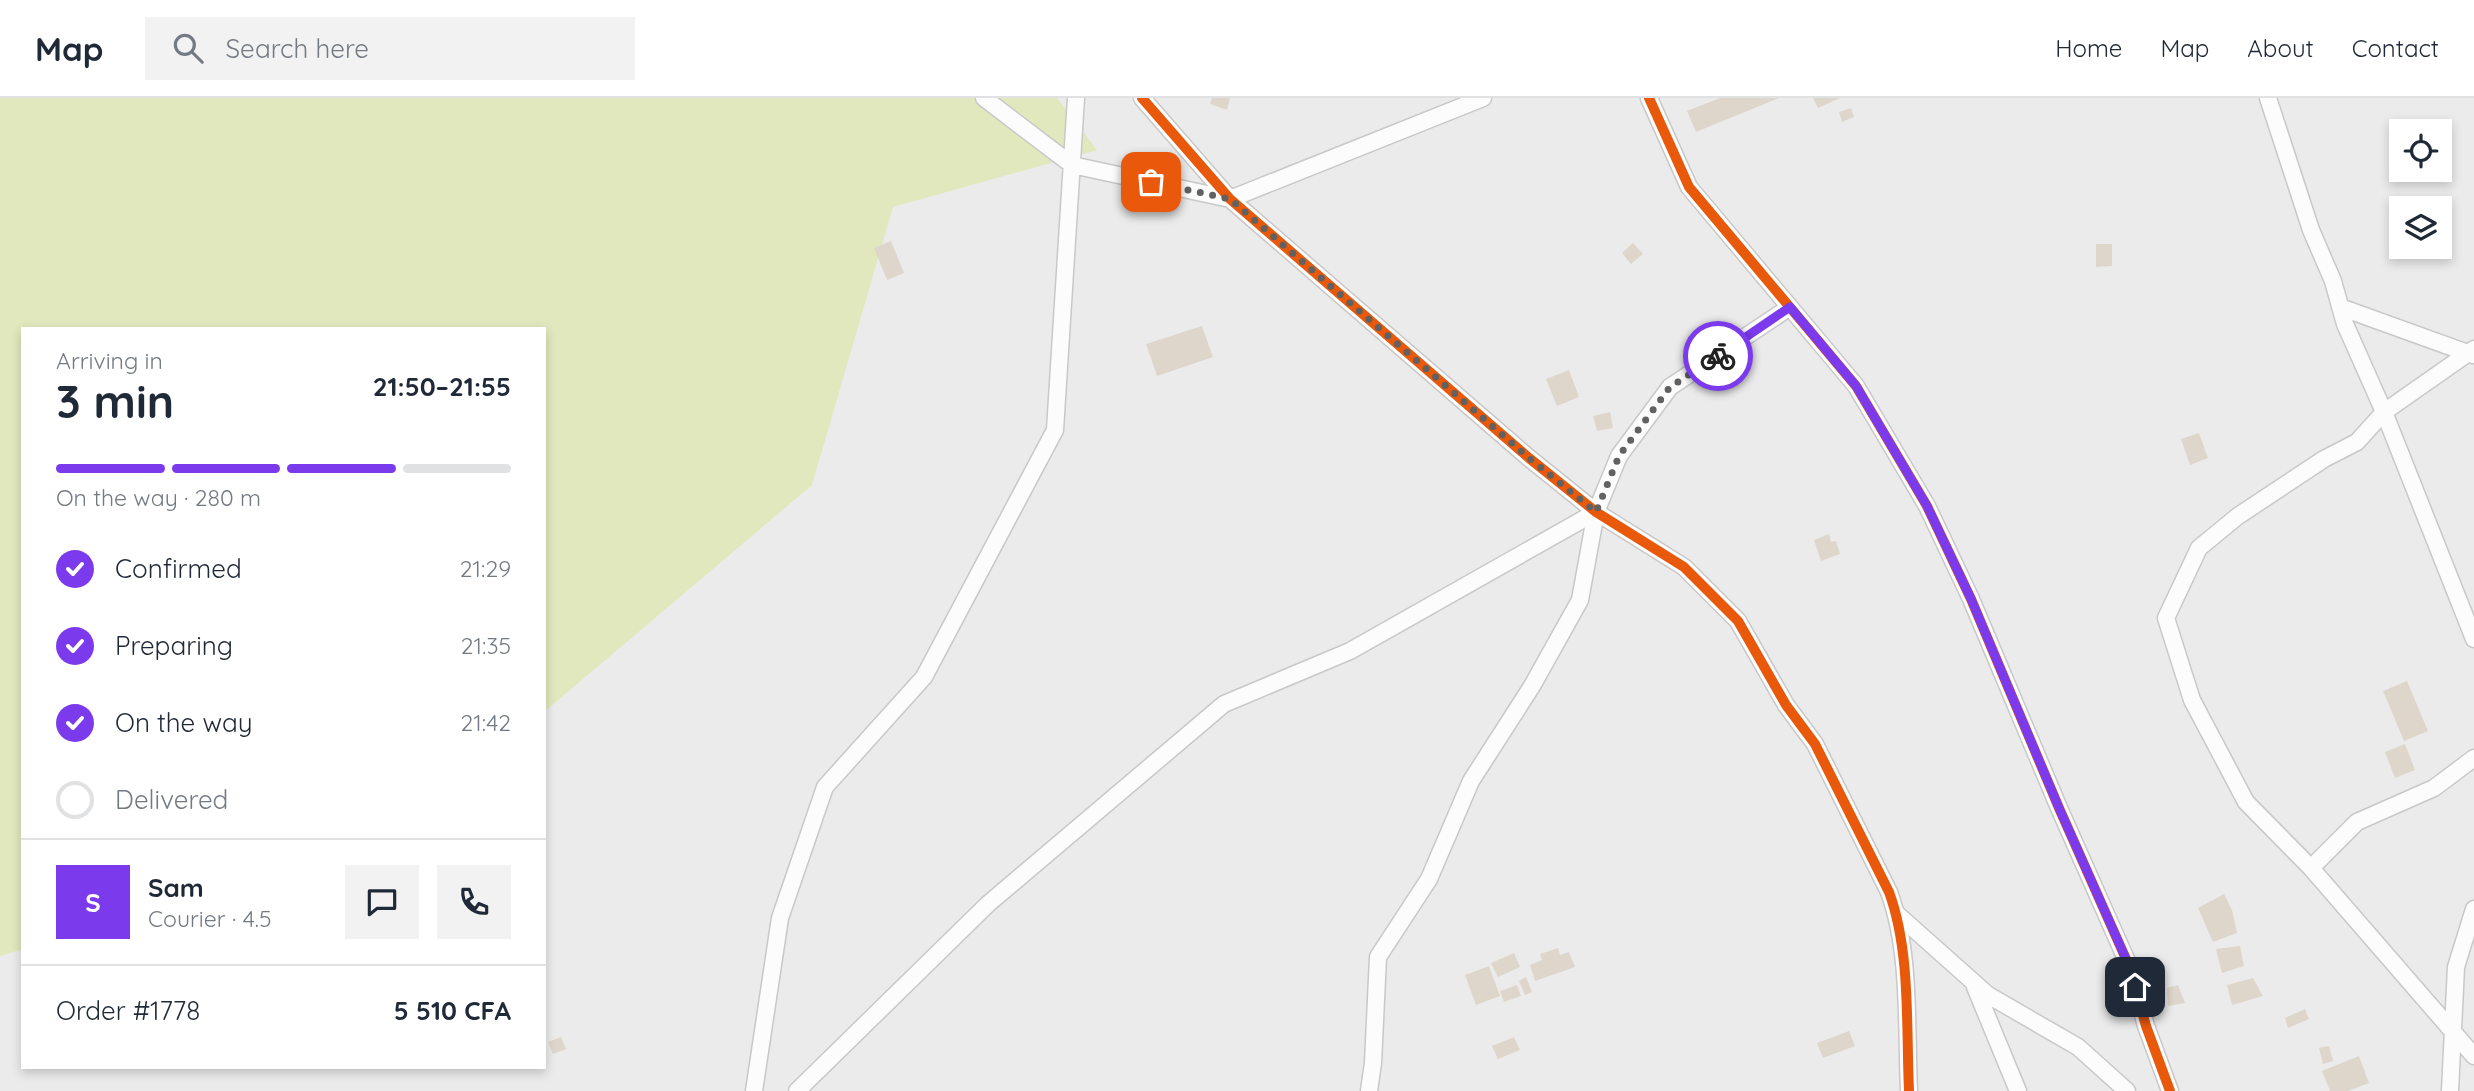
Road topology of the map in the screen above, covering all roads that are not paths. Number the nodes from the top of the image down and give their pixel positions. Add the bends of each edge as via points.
1 (984, 98) edge
2 (1076, 98) edge
3 (1142, 98) edge
4 (1483, 98) edge
5 (1649, 98) edge
6 (2268, 98) edge
7 (1072, 165) junction
8 (1230, 199) junction
9 (1790, 307) junction
10 (2340, 307) junction
11 (2472, 352) edge
12 (2384, 412) junction
13 (1596, 512) junction
14 (2474, 639) edge
15 (2474, 758) edge
16 (2311, 868) junction
17 (2474, 909) edge
18 (1897, 914) junction
19 (1973, 981) junction
20 (2453, 1034) junction
21 (2474, 1056) edge
22 (754, 1091) edge
23 (797, 1091) edge
24 (1369, 1091) edge
25 (1909, 1091) edge
26 (2018, 1091) edge
27 (2127, 1091) edge
28 (2170, 1091) edge
29 (2450, 1091) edge

1 - 7 street
2 - 7 street
3 - 8 street
4 - 8 street
5 - 9 street via 1689,187
6 - 10 street
7 - 8 street
7 - 22 street via 1055,430 925,677 825,787 780,918
8 - 13 street
9 - 13 street via 1670,387 1619,456
9 - 28 street via 1856,386 1927,506 2130,968
10 - 11 street
10 - 12 street
11 - 12 street
12 - 14 street
12 - 16 street via 2357,442 2324,458 2199,548 2166,618 2192,700 2246,802
13 - 18 street via 1684,567 1738,621 1786,705 1815,744
13 - 23 street via 1350,651 1224,704 988,904
13 - 24 street via 1580,600 1471,781 1429,879 1378,957
15 - 16 street via 2434,788 2357,822
16 - 20 street
17 - 20 street via 2456,967
18 - 19 street
18 - 25 street
19 - 26 street
19 - 27 street via 1988,995 2078,1047
20 - 21 street
20 - 29 street

